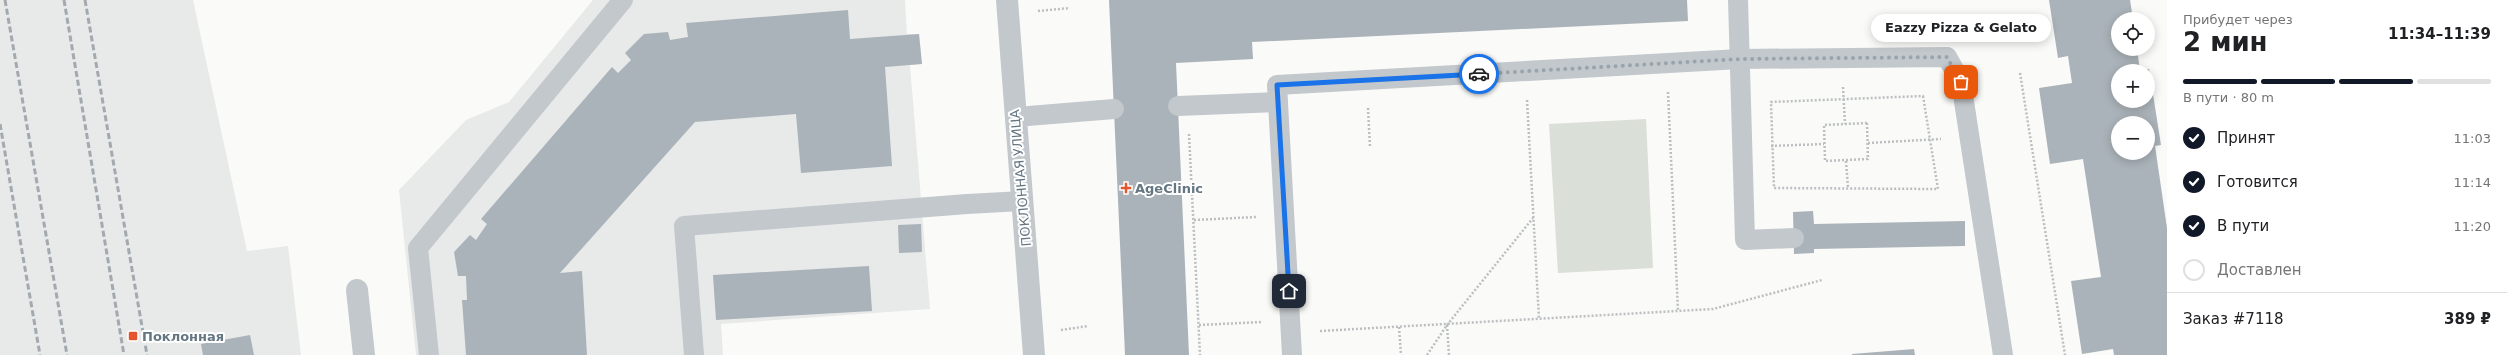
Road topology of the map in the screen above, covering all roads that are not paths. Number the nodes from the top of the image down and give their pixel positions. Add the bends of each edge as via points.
1 (623, 0) edge
2 (1007, 0) edge
3 (1738, 0) edge
4 (1740, 59) junction
5 (1278, 102) junction
6 (1183, 106) road end
7 (1114, 109) dead end
8 (1015, 117) junction
9 (1022, 202) junction
10 (1794, 238) dead end
11 (357, 290) dead end
12 (364, 355) edge
13 (429, 355) edge
14 (694, 355) edge
15 (1034, 355) edge
16 (1292, 355) edge
17 (2003, 355) edge

1 - 13 lane via 418,248
2 - 8 street, ПОКЛОННАЯ УЛИЦА
3 - 4 lane
4 - 5 lane via 1277,85
4 - 10 lane via 1745,240
4 - 17 lane via 1947,57 1961,82
5 - 6 lane
5 - 16 lane
7 - 8 lane
8 - 9 street, ПОКЛОННАЯ УЛИЦА
9 - 14 lane via 959,204 684,226
9 - 15 street, ПОКЛОННАЯ УЛИЦА
11 - 12 street

